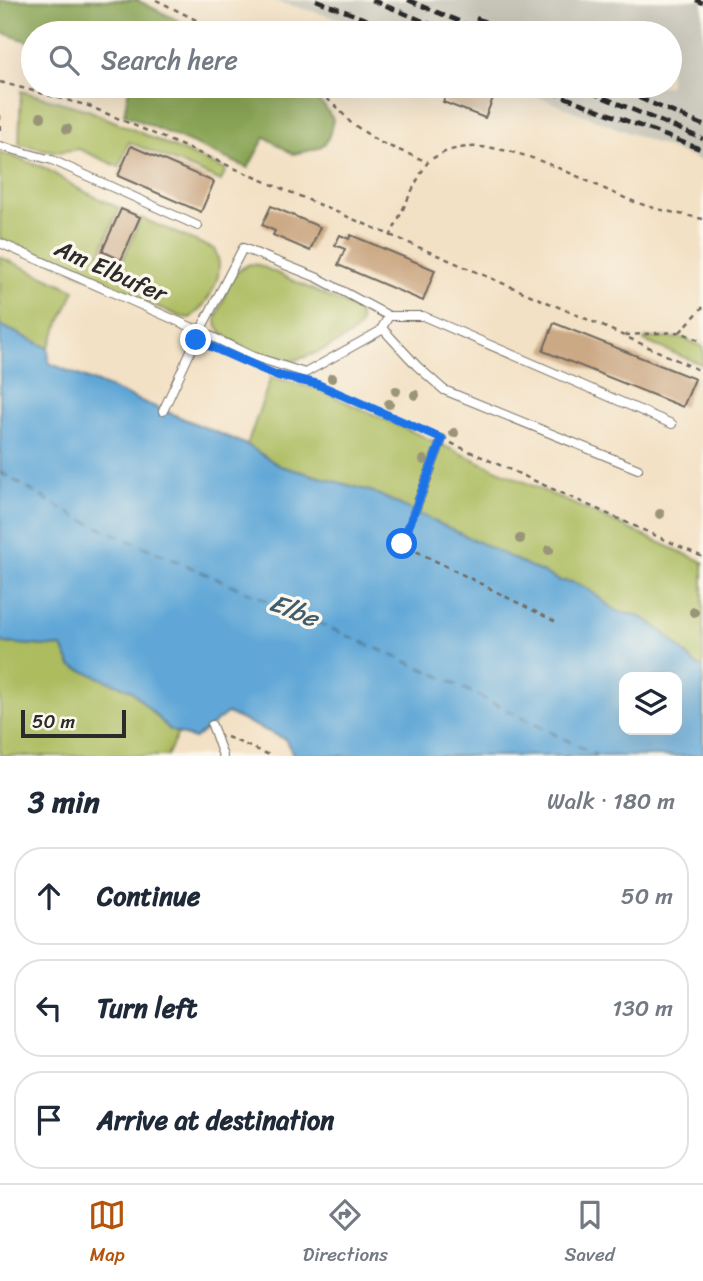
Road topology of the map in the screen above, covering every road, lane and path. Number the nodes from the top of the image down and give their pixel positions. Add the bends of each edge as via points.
1 (156, 0) edge
2 (198, 21) edge
3 (0, 82) edge
4 (21, 88) edge
5 (59, 98) edge
6 (326, 98) edge
7 (0, 115) edge
8 (0, 129) edge
9 (0, 146) edge
10 (428, 162) junction
11 (703, 219) edge
12 (198, 226) dead end
13 (390, 237) junction
14 (0, 243) edge
15 (703, 307) edge
16 (389, 316) junction
17 (382, 328) junction
18 (200, 331) junction
19 (680, 332) junction
20 (622, 335) junction
21 (703, 342) edge
22 (703, 372) edge
23 (303, 381) dead end
24 (163, 411) dead end
25 (672, 424) dead end
26 (442, 439) junction
27 (638, 469) dead end
28 (414, 513) joint
29 (703, 557) edge
30 (556, 622) dead end
31 (213, 728) joint
32 (223, 756) edge
33 (272, 756) edge

1 - 2 path
3 - 4 path
5 - 13 path via 89,106
6 - 10 path via 379,142
7 - 8 path
9 - 12 lane via 52,160
10 - 11 path via 455,148 499,149 565,169 636,202
10 - 13 path
13 - 20 path
14 - 18 lane, Am Elbufer
15 - 19 path
16 - 17 lane, Am Elbufer
16 - 18 lane via 318,278 243,248
16 - 25 lane via 423,316
17 - 18 lane, Am Elbufer via 305,373 252,356
17 - 27 lane via 444,390
18 - 24 lane
19 - 20 path
19 - 21 path
20 - 22 path
23 - 26 path
26 - 28 lane
26 - 29 path
28 - 30 path via 402,544
31 - 32 lane
31 - 33 path

